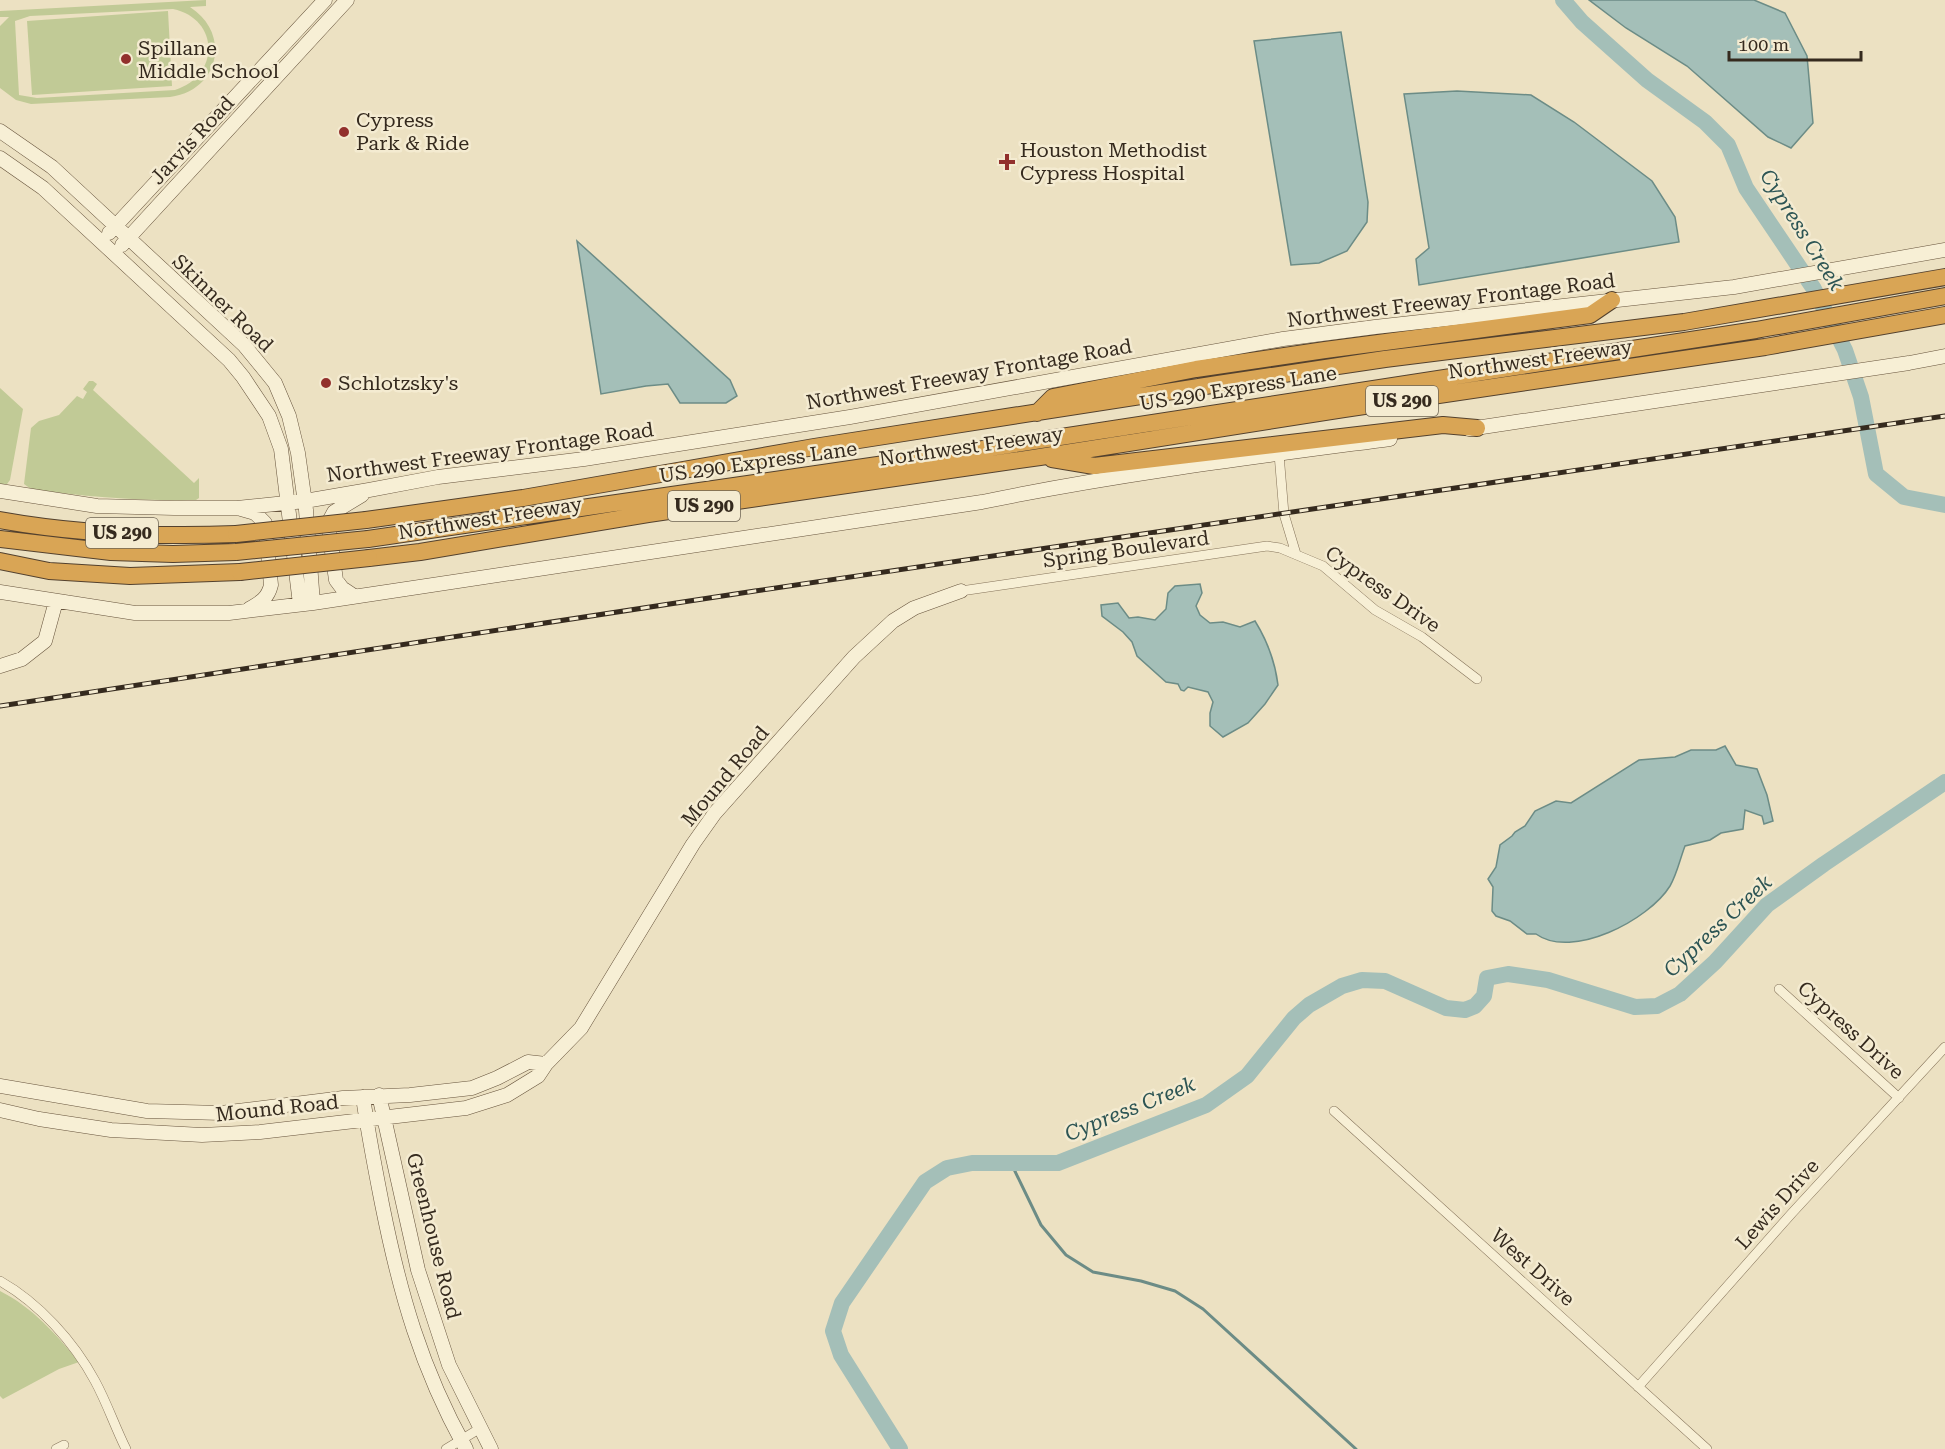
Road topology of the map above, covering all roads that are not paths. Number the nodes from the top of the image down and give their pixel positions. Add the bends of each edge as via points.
1 (325, 0) edge
2 (347, 0) edge
3 (244, 88) junction
4 (256, 99) junction
5 (0, 130) edge
6 (0, 158) edge
7 (115, 226) junction
8 (128, 238) junction
9 (102, 241) junction
10 (1945, 250) edge
11 (114, 253) junction
12 (1945, 277) edge
13 (1945, 296) edge
14 (1612, 300) junction
15 (1945, 315) edge
16 (244, 345) junction
17 (1945, 356) edge
18 (229, 360) junction
19 (1037, 413) junction
20 (1477, 428) junction
21 (1279, 454) junction
22 (1040, 457) junction
23 (369, 490) junction
24 (0, 491) edge
25 (305, 501) junction
26 (287, 502) junction
27 (237, 507) junction
28 (3, 519) edge
29 (0, 539) edge
30 (1296, 554) junction
31 (0, 561) edge
32 (961, 591) joint
33 (0, 592) edge
34 (354, 596) junction
35 (56, 601) junction
36 (306, 603) junction
37 (245, 611) junction
38 (0, 666) edge
39 (1477, 679) dead end
40 (1779, 989) dead end
41 (1945, 1047) edge
42 (546, 1064) junction
43 (0, 1086) edge
44 (379, 1095) junction
45 (363, 1097) junction
46 (1899, 1098) junction
47 (0, 1110) edge
48 (1334, 1112) dead end
49 (384, 1118) junction
50 (366, 1120) junction
51 (0, 1281) edge
52 (1638, 1387) junction
53 (479, 1429) junction
54 (463, 1445) edge
55 (486, 1448) edge
56 (126, 1449) edge
57 (446, 1449) edge
58 (1707, 1449) edge

1 - 3 street, Jarvis Road
2 - 4 street, Jarvis Road
3 - 4 street
3 - 7 street, Jarvis Road
4 - 8 street, Jarvis Road
5 - 7 street, Skinner Road via 52,167
6 - 9 street, Skinner Road via 43,188
7 - 8 street, Skinner Road
7 - 9 street, Jarvis Road
8 - 11 street, Jarvis Road
8 - 16 street, Skinner Road
9 - 11 street, Skinner Road
10 - 14 street, Northwest Freeway Frontage Road via 1734,288
11 - 18 street, Skinner Road
12 - 19 highway, Northwest Freeway / US 290 via 1749,312 1363,363
13 - 29 highway, US 290 Express Lane, bridge via 1756,330 893,463 368,539 173,554 111,552
14 - 19 highway via 1590,315 1325,350 1114,384 1053,398
14 - 23 street, Northwest Freeway Frontage Road via 1283,339 850,417
15 - 22 highway, Northwest Freeway / US 290 via 1766,347
16 - 18 street
16 - 25 street, Skinner Road via 275,383 289,416
17 - 20 street
18 - 26 street, Skinner Road via 268,416 281,449
19 - 28 highway, Northwest Freeway / US 290, bridge via 544,494 236,534 105,532
20 - 21 street
20 - 22 highway via 1443,425 1094,466
21 - 30 street via 1284,514
21 - 34 street
22 - 31 highway, Northwest Freeway / US 290, bridge via 431,550 240,572 130,576 49,570
23 - 25 street, Northwest Freeway Frontage Road
23 - 34 street via 334,512 328,523 336,580
24 - 27 street, Northwest Freeway Frontage Road via 97,506
25 - 26 street, Northwest Freeway Frontage Road
25 - 36 street, Skinner Road
26 - 27 street, Northwest Freeway Frontage Road
26 - 36 street, Skinner Road
27 - 37 street via 255,513 265,523 271,585 263,601
30 - 32 street, Spring Boulevard via 1267,546
30 - 39 street, Cypress Drive via 1323,566 1375,610 1422,637
32 - 42 street, Mound Road via 914,608 893,621 854,657 734,790 693,844 581,1028
33 - 35 street
34 - 36 street
35 - 37 street via 135,613
35 - 38 street via 45,641 22,659
36 - 37 street
40 - 46 street, Cypress Drive
41 - 46 street, Lewis Drive
42 - 44 street, Mound Road via 528,1062 472,1088
42 - 49 street, Mound Road via 538,1076 507,1095 466,1108
43 - 45 street, Mound Road via 147,1112 250,1111
44 - 45 street, Mound Road
44 - 49 street, Greenhouse Road
45 - 50 street, Greenhouse Road
46 - 52 street, Lewis Drive
47 - 50 street, Mound Road via 101,1128 202,1135
48 - 52 street, West Drive
49 - 50 street, Mound Road
49 - 53 street, Greenhouse Road via 418,1270 449,1365
50 - 54 street, Greenhouse Road via 395,1269 411,1326 436,1394
51 - 56 street via 42,1313 73,1348 95,1382
52 - 58 street, West Drive
53 - 54 street
53 - 55 street, Greenhouse Road
54 - 57 street

